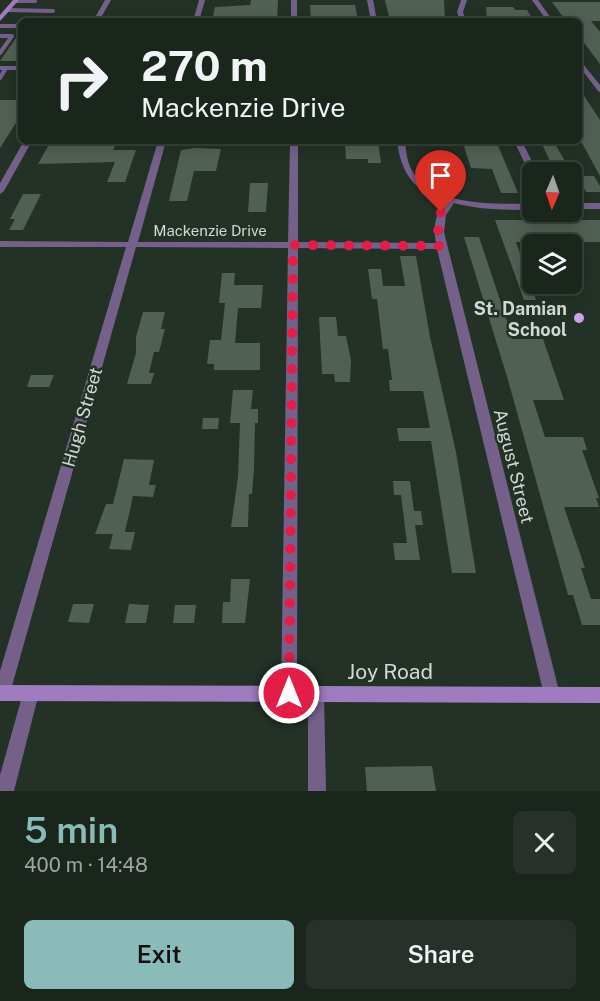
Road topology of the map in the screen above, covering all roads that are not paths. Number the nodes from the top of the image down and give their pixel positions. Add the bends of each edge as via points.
1 (108, 0) edge
2 (202, 0) edge
3 (294, 0) edge
4 (370, 0) edge
5 (464, 0) edge
6 (535, 0) edge
7 (15, 1) edge
8 (35, 1) edge
9 (7, 10) junction
10 (53, 10) dead end
11 (0, 18) edge
12 (98, 18) edge
13 (197, 18) edge
14 (294, 18) edge
15 (373, 18) edge
16 (462, 18) edge
17 (548, 18) edge
18 (0, 26) edge
19 (16, 26) joint
20 (18, 30) edge
21 (0, 36) edge
22 (0, 53) edge
23 (582, 65) edge
24 (3, 68) edge
25 (0, 78) edge
26 (600, 90) edge
27 (26, 144) edge
28 (161, 144) edge
29 (294, 144) edge
30 (401, 144) edge
31 (519, 144) edge
32 (528, 162) edge
33 (0, 191) edge
34 (453, 200) junction
35 (582, 206) edge
36 (600, 206) edge
37 (522, 207) edge
38 (0, 244) edge
39 (132, 245) junction
40 (293, 245) junction
41 (441, 246) junction
42 (1, 693) edge
43 (31, 693) junction
44 (289, 693) junction
45 (316, 693) junction
46 (552, 695) junction
47 (600, 695) edge
48 (5, 791) edge
49 (317, 791) edge

1 - 12 street
2 - 13 street
3 - 14 street
4 - 15 street
5 - 16 street
6 - 17 street
7 - 8 lane
7 - 9 street
9 - 10 lane
9 - 11 street
18 - 19 lane
19 - 20 lane via 13,30
21 - 22 lane via 12,36
23 - 26 street
24 - 25 lane
27 - 33 street
28 - 39 street, Hugh Street
29 - 40 street
30 - 34 street via 412,177 429,190
31 - 32 street
34 - 37 street via 488,207
34 - 41 street via 439,219
35 - 36 street
38 - 39 street, Mackenzie Drive
39 - 40 street, Mackenzie Drive
39 - 42 street, Hugh Street
40 - 41 street, Mackenzie Drive
40 - 44 street
41 - 46 street, August Street
42 - 43 street, Joy Road
43 - 44 street, Joy Road
43 - 48 street
44 - 45 street, Joy Road
45 - 46 street, Joy Road
45 - 49 street
46 - 47 street, Joy Road

